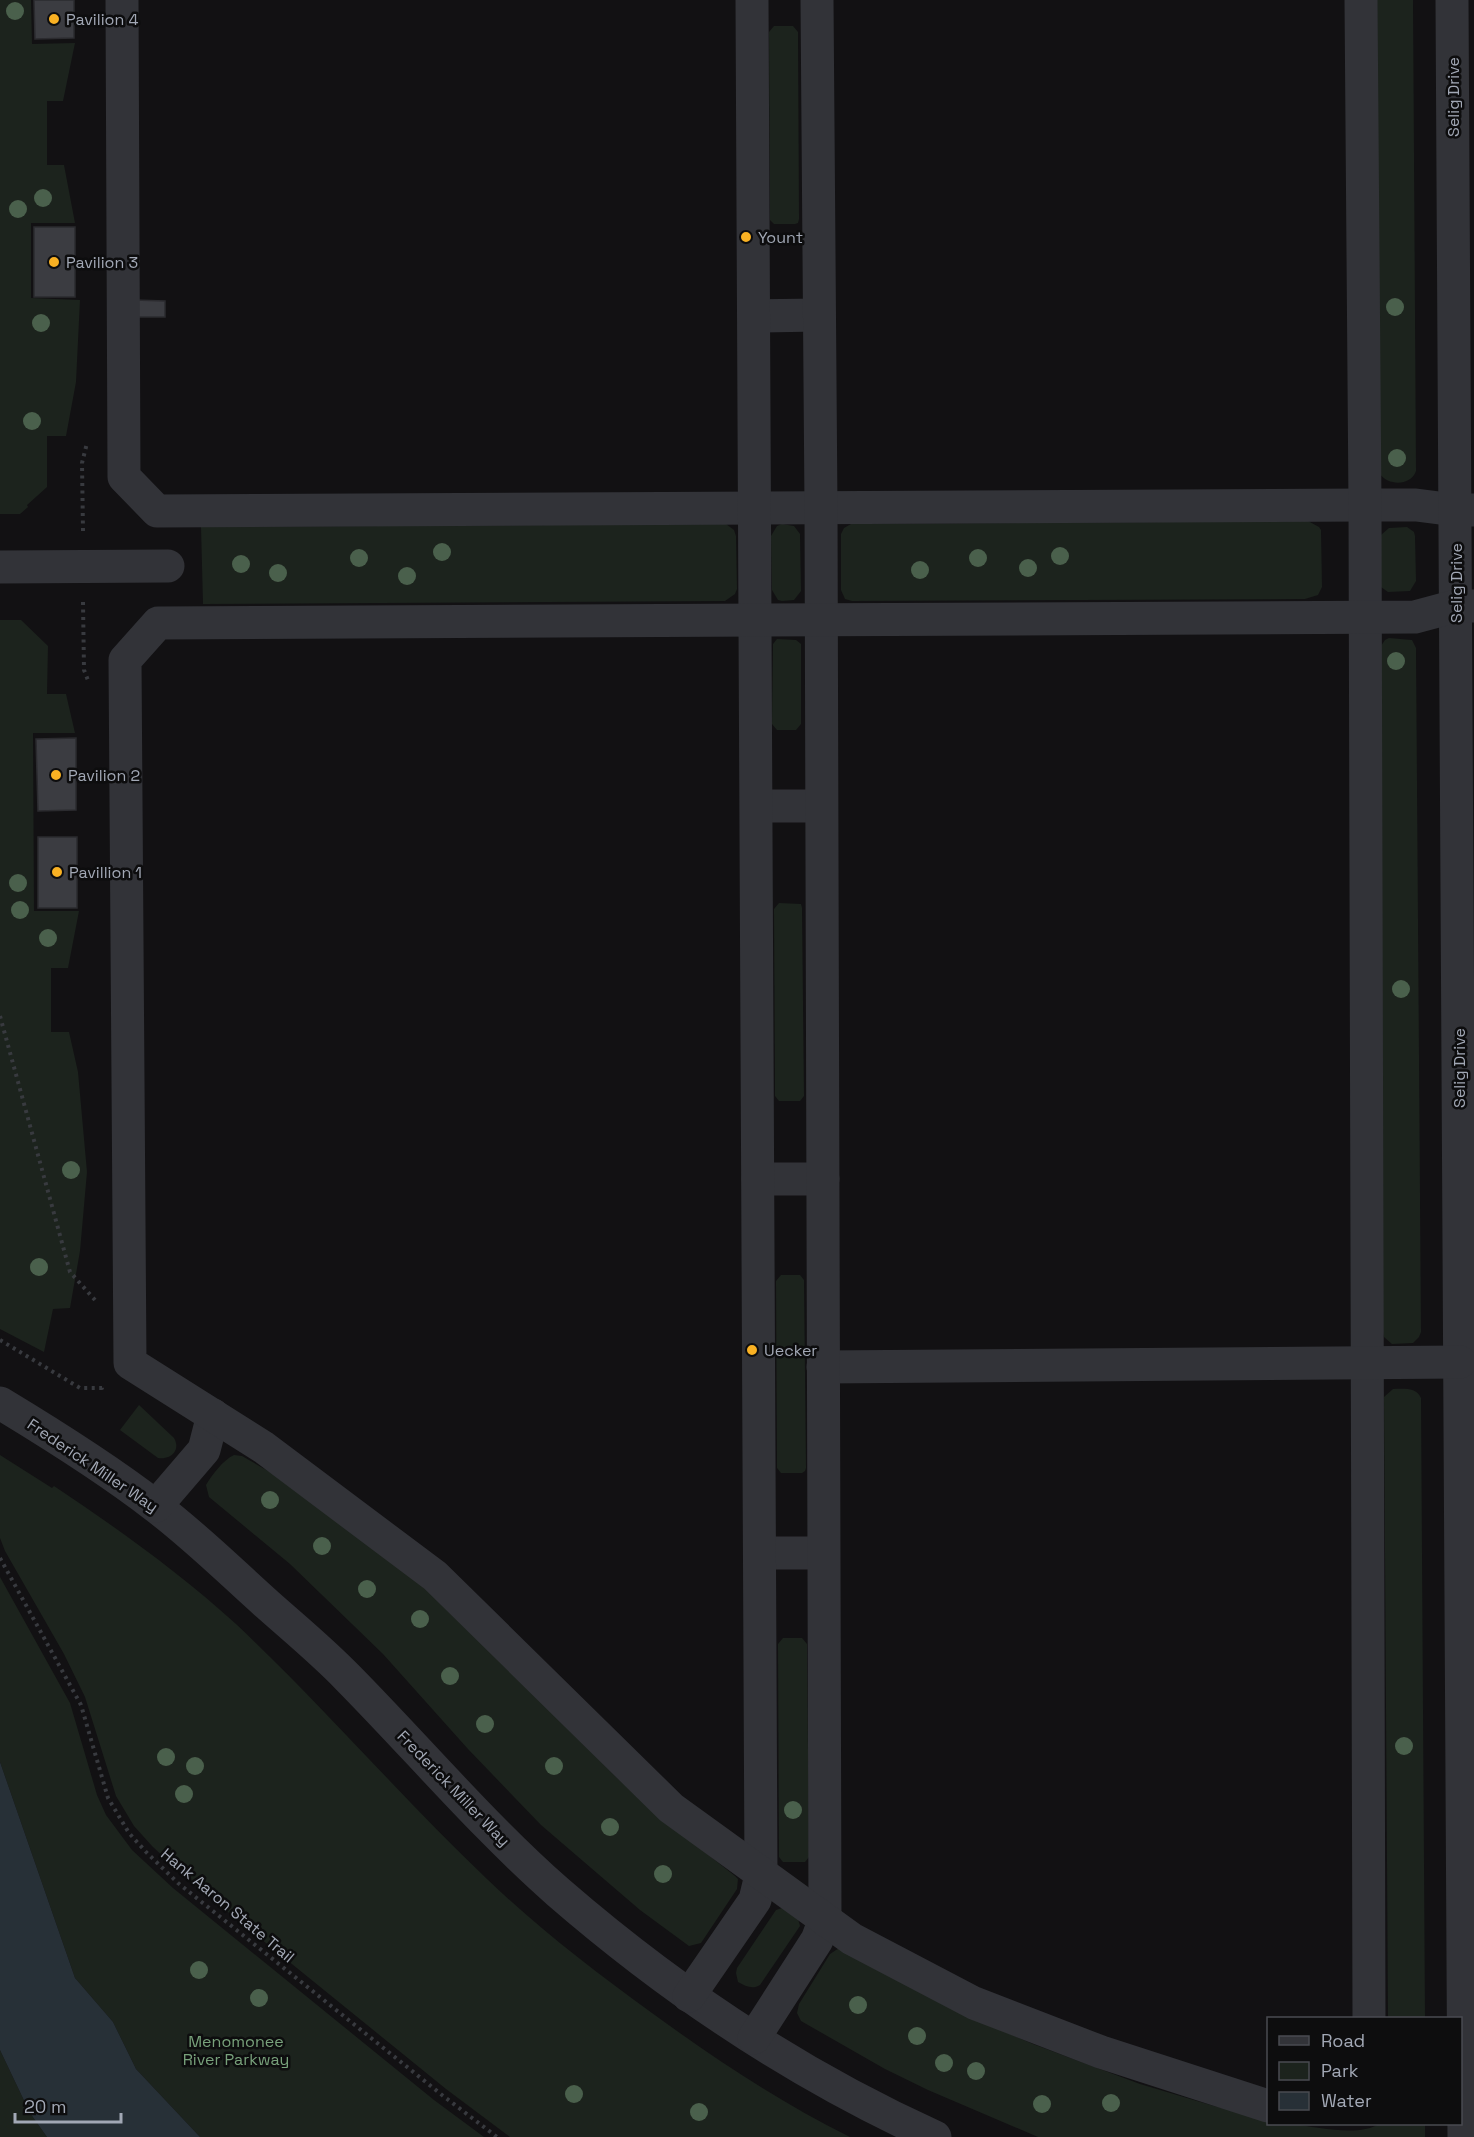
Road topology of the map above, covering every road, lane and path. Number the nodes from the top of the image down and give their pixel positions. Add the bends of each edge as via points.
1 (122, 0) edge
2 (752, 0) edge
3 (817, 0) edge
4 (1361, 0) edge
5 (1452, 0) edge
6 (819, 315) junction
7 (754, 316) junction
8 (1365, 505) junction
9 (755, 508) junction
10 (821, 508) junction
11 (1465, 510) edge
12 (168, 566) dead end
13 (0, 567) edge
14 (1465, 606) edge
15 (1365, 617) junction
16 (756, 620) junction
17 (821, 620) junction
18 (757, 806) junction
19 (821, 806) junction
20 (0, 1016) edge
21 (758, 1179) junction
22 (823, 1179) junction
23 (1467, 1198) edge
24 (102, 1307) dead end
25 (0, 1340) edge
26 (1460, 1362) junction
27 (1367, 1363) junction
28 (823, 1367) junction
29 (102, 1377) dead end
30 (0, 1403) edge
31 (213, 1415) junction
32 (156, 1506) junction
33 (760, 1553) junction
34 (824, 1553) junction
35 (0, 1558) edge
36 (761, 1875) junction
37 (825, 1919) junction
38 (689, 1996) junction
39 (1369, 2017) edge
40 (753, 2038) junction
41 (1267, 2105) edge
42 (497, 2137) edge
43 (935, 2137) edge
44 (1464, 2137) edge

1 - 9 street via 124,477 157,511
2 - 7 street
3 - 6 street
4 - 8 street
5 - 11 street, Selig Drive
6 - 7 street
6 - 10 street
7 - 9 street
8 - 10 street
8 - 11 street
8 - 15 street
9 - 10 street
9 - 16 street
10 - 17 street
11 - 14 street, Selig Drive
12 - 13 street
14 - 15 street via 1415,617
14 - 23 street, Selig Drive
15 - 17 street
15 - 27 street
16 - 17 street
16 - 18 street
16 - 31 street via 158,623 125,660 130,1363
17 - 19 street
18 - 19 street
18 - 21 street
19 - 22 street
20 - 24 path via 69,1272
21 - 22 street
21 - 33 street
22 - 28 street
23 - 26 street, Selig Drive
25 - 29 path via 80,1388 102,1388
26 - 27 street
26 - 44 street, Selig Drive
27 - 28 street
27 - 39 street
28 - 34 street
30 - 32 street, Frederick Miller Way
31 - 32 street via 204,1450
31 - 36 street via 263,1447 435,1576 671,1808
32 - 38 street, Frederick Miller Way via 346,1675 507,1845 605,1932
33 - 34 street
33 - 36 street
34 - 37 street
35 - 42 path, Hank Aaron State Trail via 81,1705 108,1798 129,1833 178,1883
36 - 37 street
36 - 38 street via 755,1900
37 - 40 street via 817,1940
37 - 41 street via 852,1939 974,2003 1101,2052
38 - 40 street, Frederick Miller Way
40 - 43 street, Frederick Miller Way

